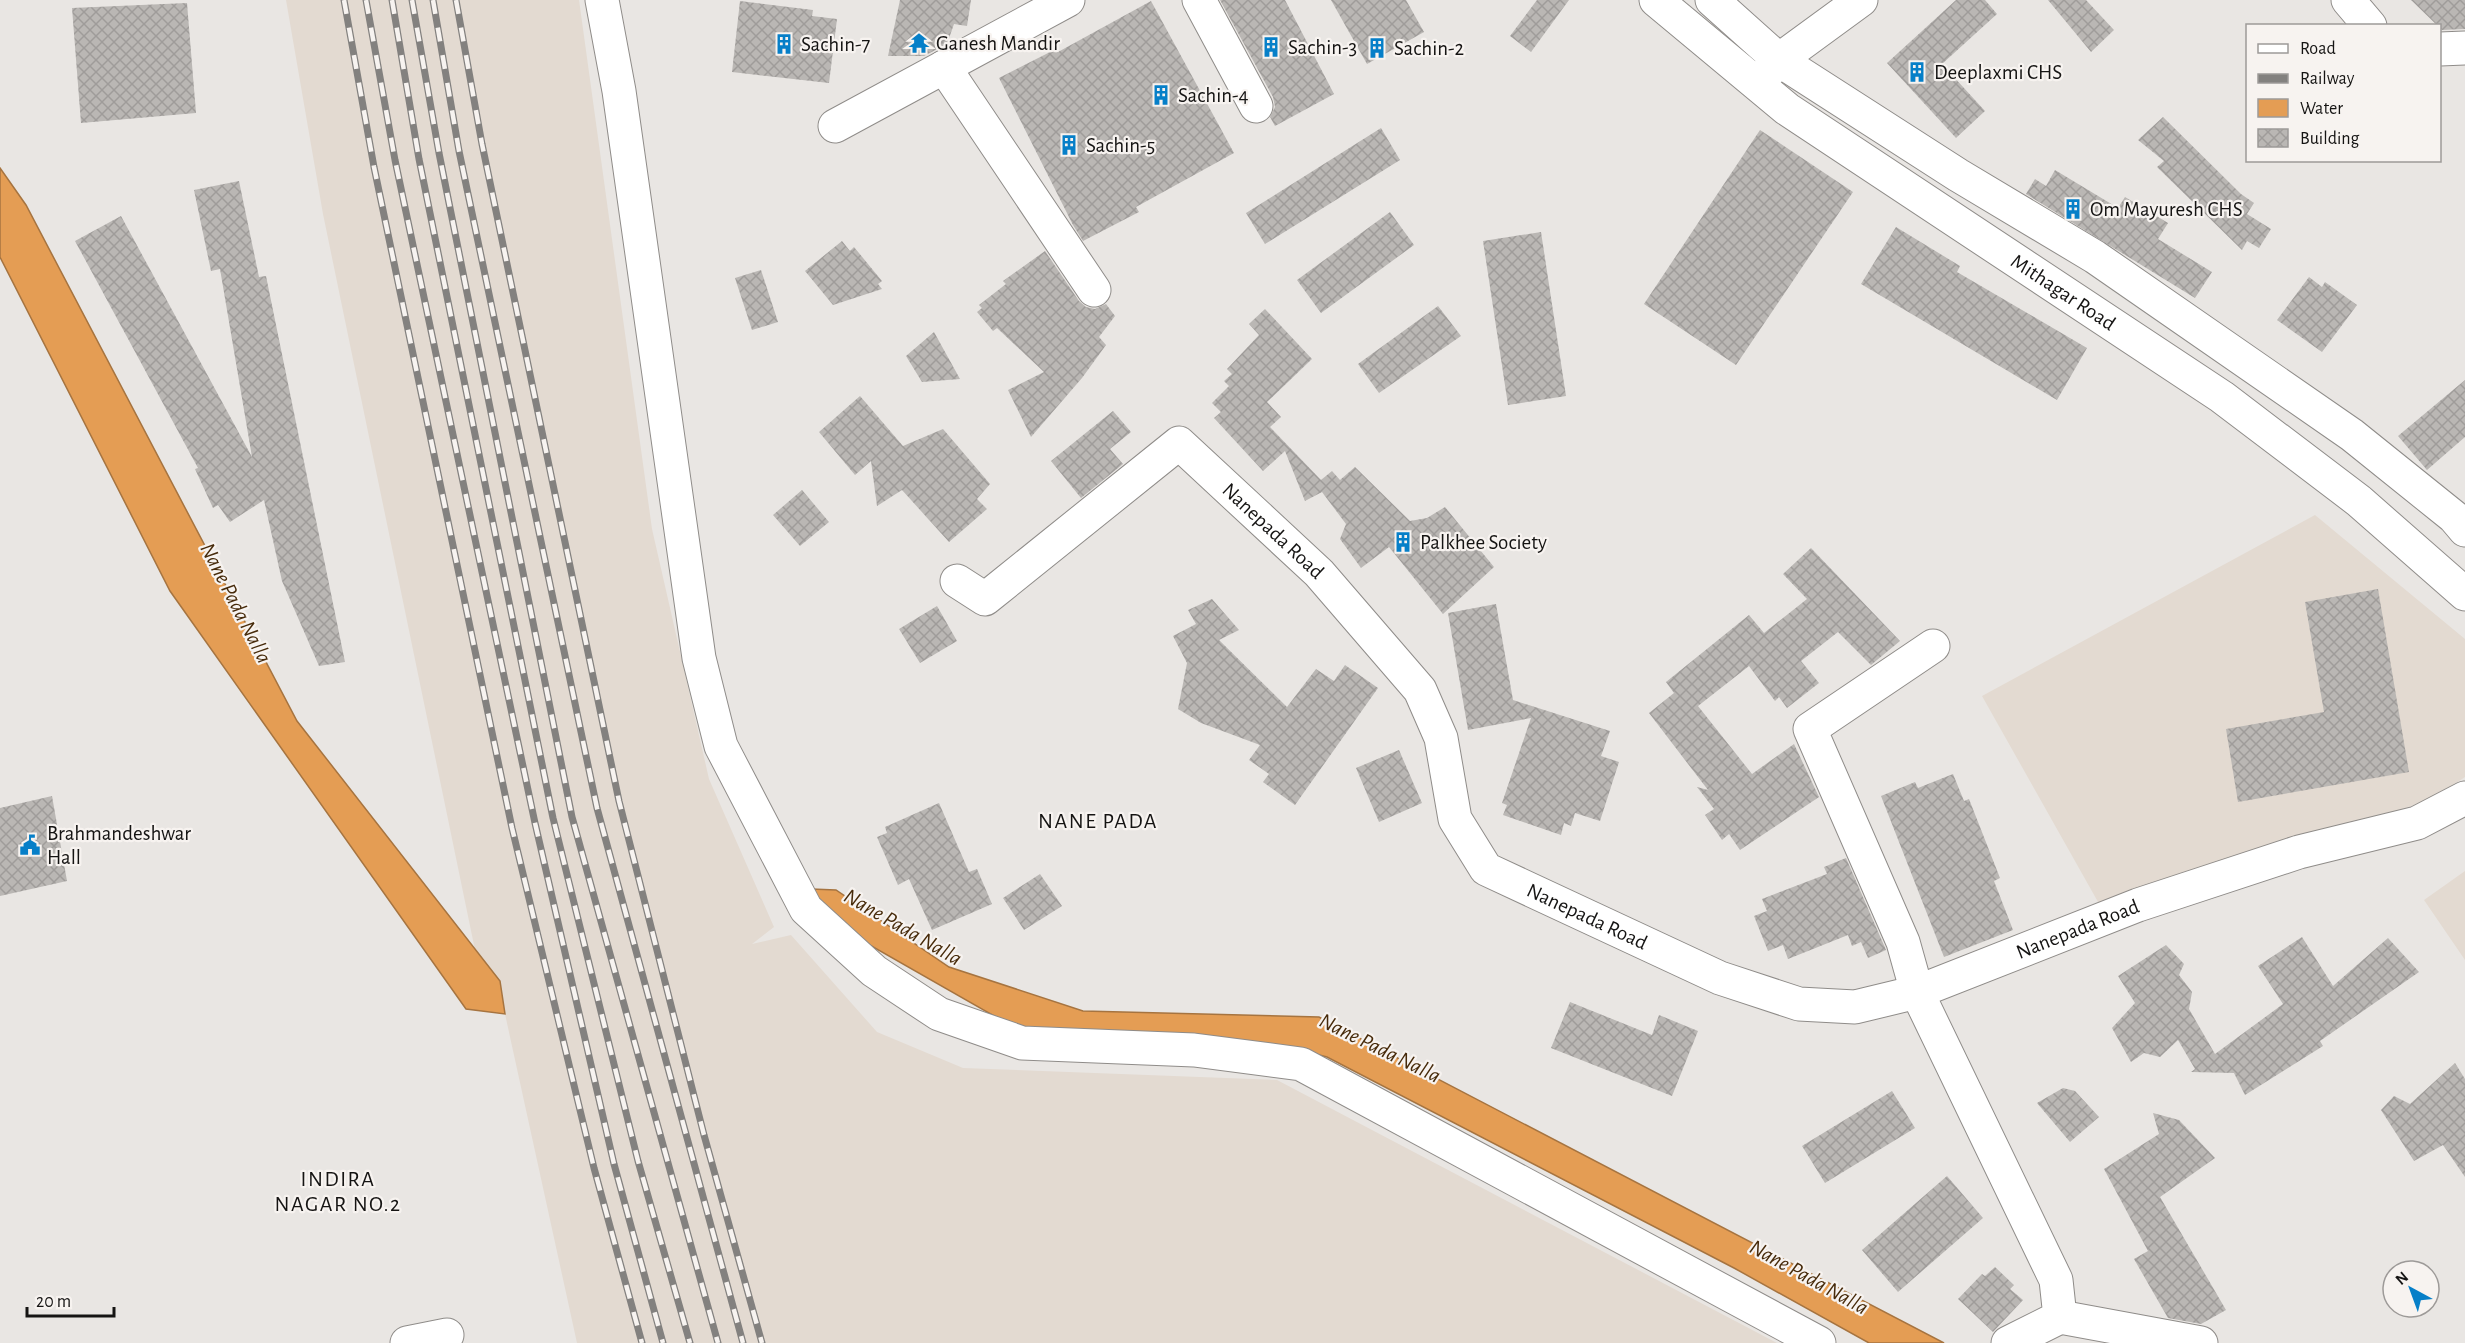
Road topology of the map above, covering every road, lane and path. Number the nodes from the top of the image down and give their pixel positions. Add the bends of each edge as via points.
1 (602, 0) edge
2 (1068, 0) edge
3 (1199, 0) edge
4 (1656, 0) edge
5 (1712, 0) edge
6 (1861, 0) edge
7 (2348, 0) edge
8 (2368, 24) edge
9 (2465, 48) edge
10 (2441, 49) edge
11 (1779, 60) junction
12 (944, 67) junction
13 (1757, 85) junction
14 (1256, 106) dead end
15 (836, 126) dead end
16 (1094, 290) dead end
17 (2465, 530) edge
18 (957, 581) dead end
19 (2465, 594) edge
20 (1933, 646) dead end
21 (2465, 798) edge
22 (1917, 992) junction
23 (2060, 1317) junction
24 (447, 1335) dead end
25 (407, 1343) edge
26 (1819, 1343) edge
27 (2008, 1343) edge
28 (2201, 1343) edge

1 - 26 street via 619,91 699,658 721,746 806,909 874,971 939,1014 1022,1043 1194,1050 1301,1064
2 - 12 street
3 - 14 street
4 - 13 street, Mithagar Road
5 - 11 street, Mithagar Road
6 - 11 street
7 - 8 street
9 - 10 street
11 - 13 street
11 - 17 street, Mithagar Road via 2095,257 2352,435
12 - 15 street
12 - 16 street
13 - 19 street, Mithagar Road via 1786,109 2222,397 2359,501
18 - 22 street, Nanepada Road via 985,599 1179,443 1319,573 1420,690 1441,738 1455,819 1486,869 1720,978 1799,1004 1855,1007
20 - 22 street via 1810,729 1903,942
21 - 22 street, Nanepada Road via 2417,823 2300,852 2138,905
22 - 23 street via 2056,1280
23 - 27 street
23 - 28 street
24 - 25 street

